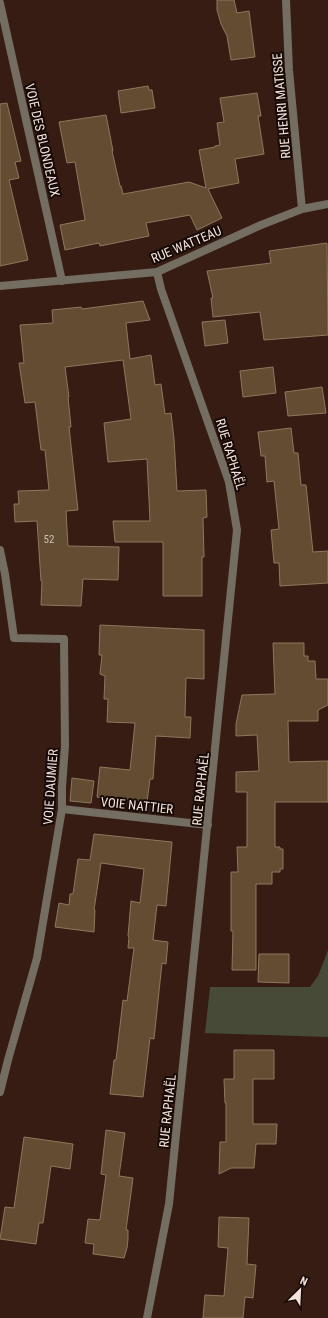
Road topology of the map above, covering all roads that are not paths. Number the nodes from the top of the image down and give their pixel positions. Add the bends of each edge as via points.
1 (286, 0) edge
2 (0, 3) edge
3 (328, 204) edge
4 (302, 209) junction
5 (157, 272) junction
6 (62, 281) junction
7 (0, 286) edge
8 (0, 550) edge
9 (62, 808) junction
10 (208, 825) junction
11 (0, 1092) edge
12 (147, 1318) edge

1 - 4 street, RUE HENRI MATISSE via 289,70
2 - 6 street, VOIE DES BLONDEAUX
3 - 4 street, RUE WATTEAU
4 - 5 street, RUE WATTEAU
5 - 6 street, RUE WATTEAU
5 - 10 street, RUE RAPHAËL via 229,482 237,530
6 - 7 street, RUE WATTEAU
8 - 9 street, VOIE DAUMIER via 14,638 64,639 65,746
9 - 10 street, VOIE NATTIER
9 - 11 street, VOIE DAUMIER via 37,958
10 - 12 street, RUE RAPHAËL via 170,1204

